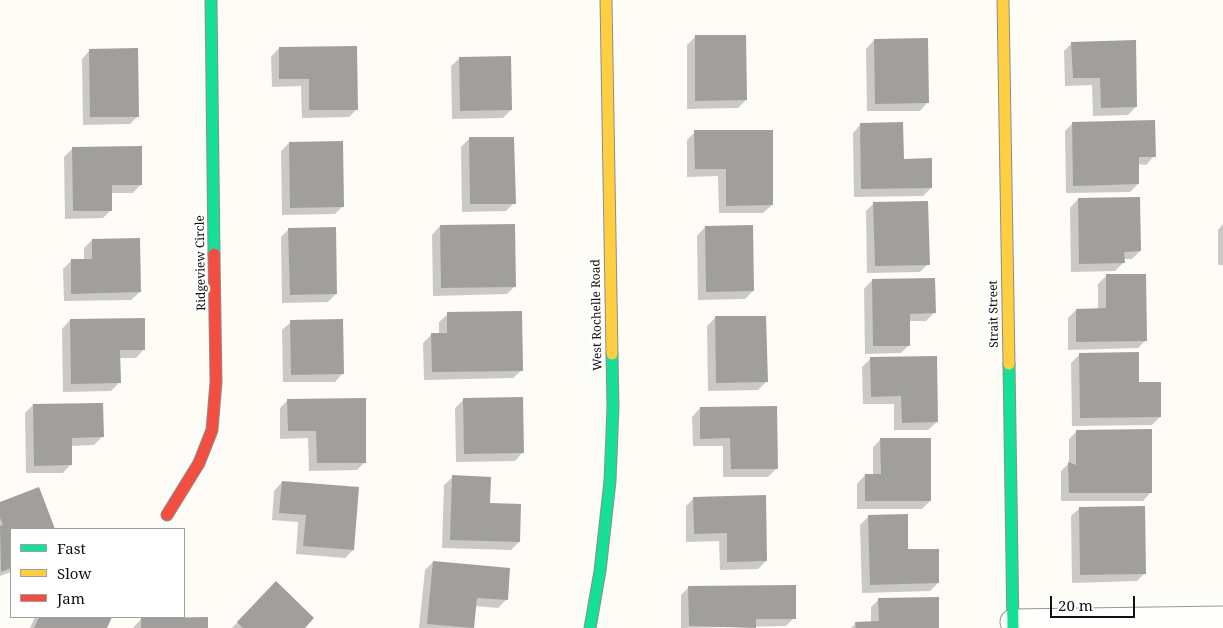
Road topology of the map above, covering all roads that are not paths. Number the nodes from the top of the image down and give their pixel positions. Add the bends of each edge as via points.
1 (211, 0) edge
2 (606, 0) edge
3 (1003, 0) edge
4 (167, 514) dead end
5 (1223, 620) edge
6 (1013, 625) edge
7 (590, 628) edge

1 - 4 street, Ridgeview Circle via 216,382 212,430 199,463
2 - 7 street, West Rochelle Road via 613,407 610,481
3 - 6 street, Strait Street
5 - 6 street

